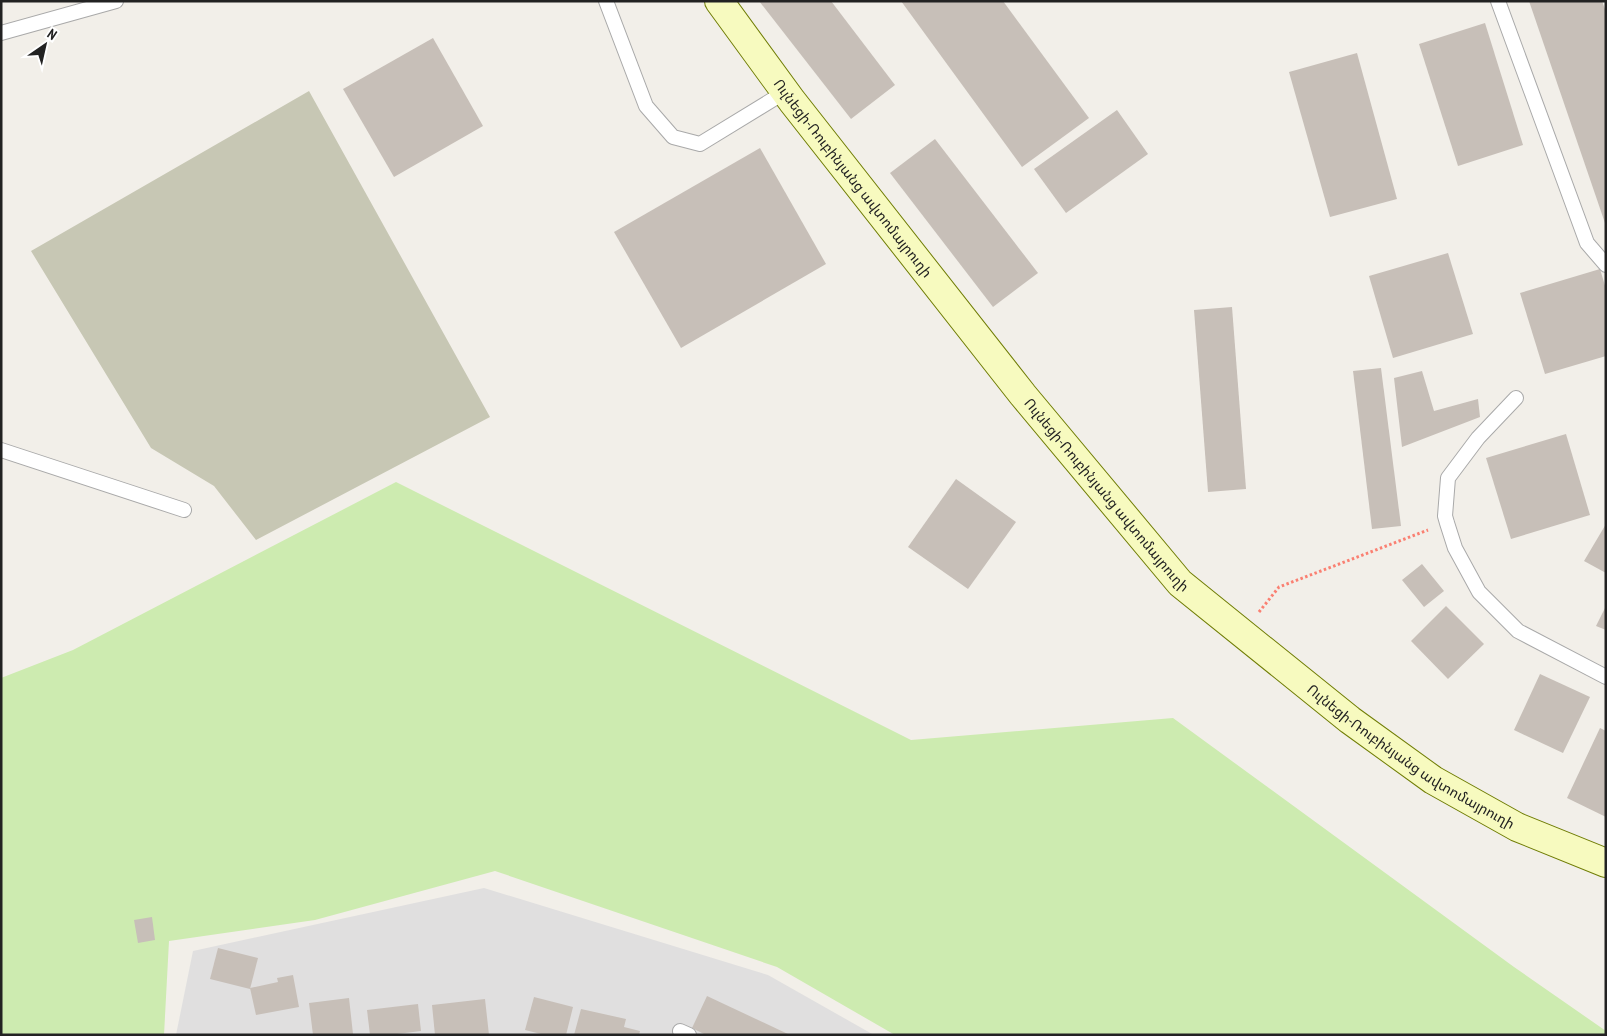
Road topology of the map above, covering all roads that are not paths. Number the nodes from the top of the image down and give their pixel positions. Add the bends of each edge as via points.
1 (116, 1) edge
2 (606, 1) edge
3 (719, 1) edge
4 (1498, 1) edge
5 (1, 33) edge
6 (785, 92) junction
7 (1606, 264) edge
8 (1516, 398) dead end
9 (1, 450) edge
10 (184, 510) dead end
11 (1606, 677) edge
12 (1606, 863) edge

1 - 5 lane
2 - 6 lane via 646,106 673,137 700,144
3 - 6 street, Ուլնեցի-Ռուբինյանց ավտոմայրուղի
4 - 7 lane via 1587,243
6 - 12 street, Ուլնեցի-Ռուբինյանց ավտոմայրուղի via 1023,395 1180,583 1342,714 1433,780 1518,827
8 - 11 lane via 1478,438 1448,478 1445,516 1455,548 1479,592 1518,631
9 - 10 lane

